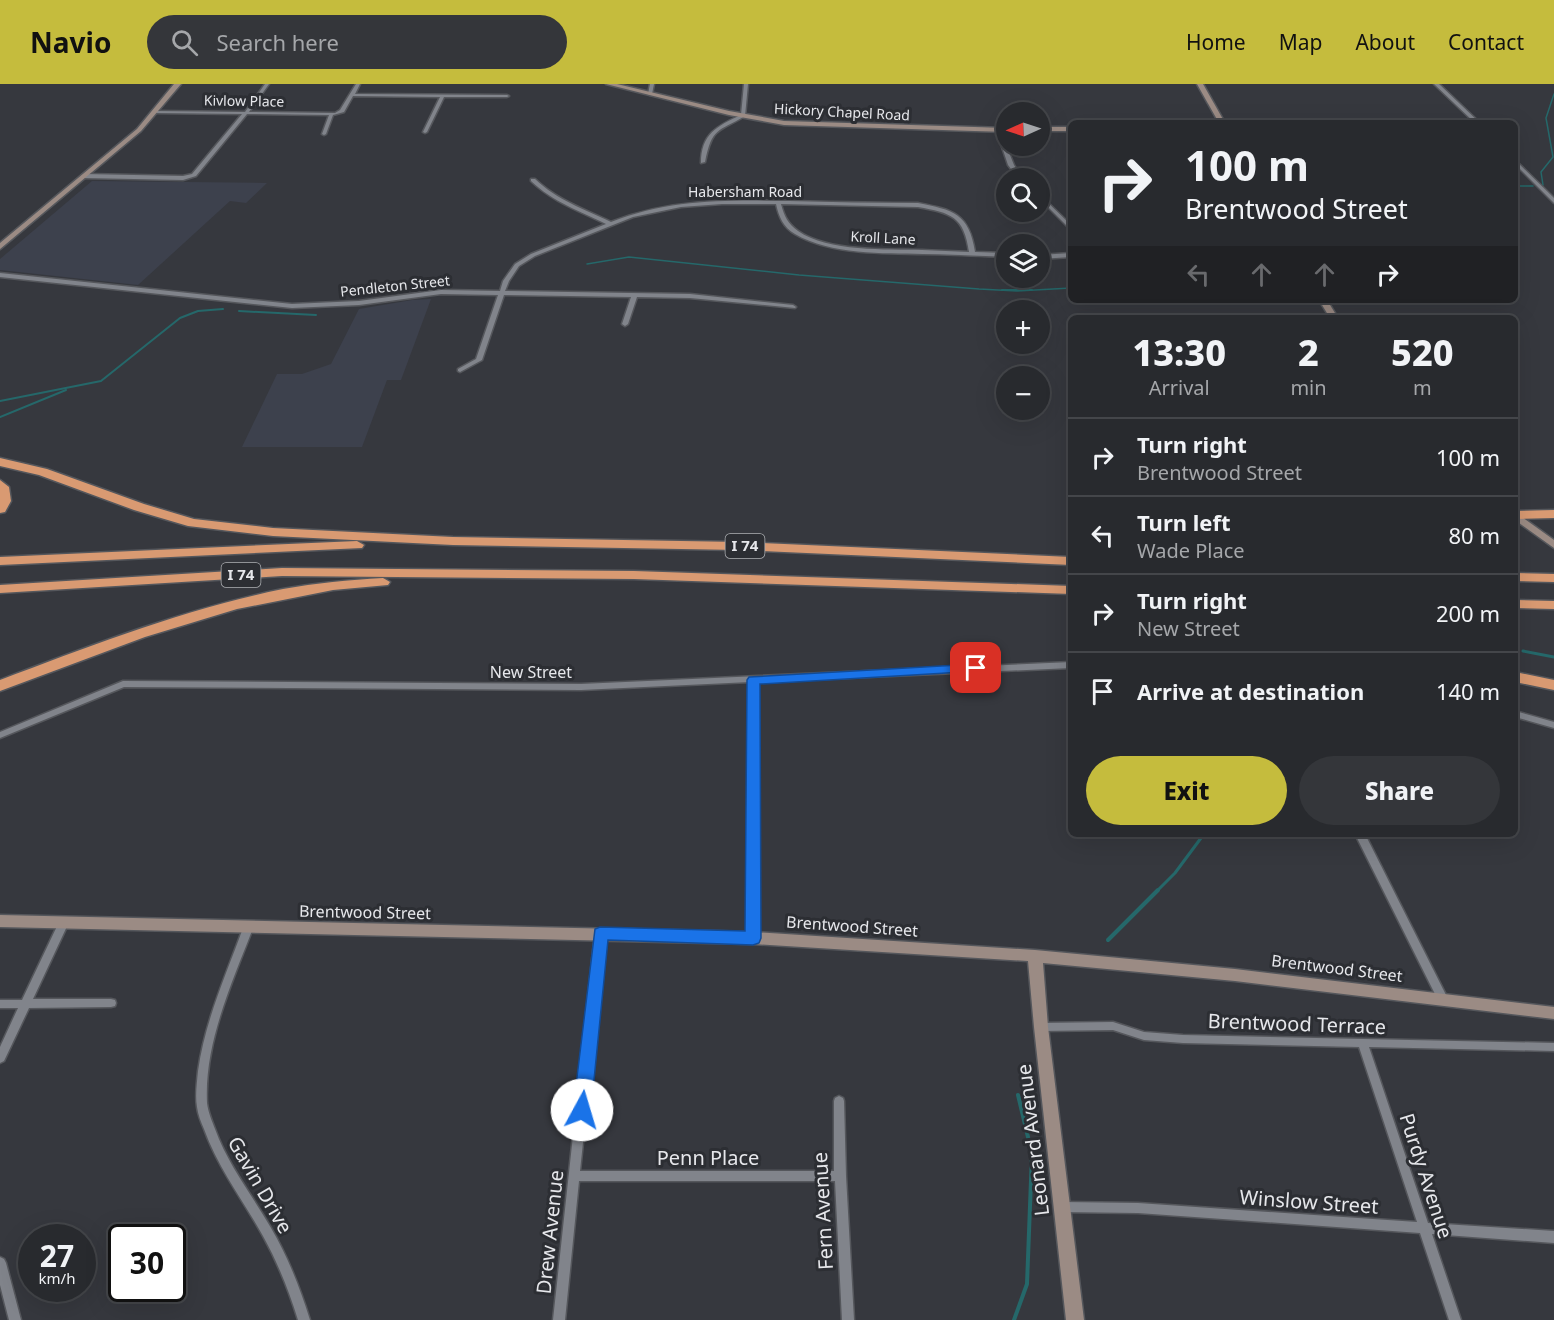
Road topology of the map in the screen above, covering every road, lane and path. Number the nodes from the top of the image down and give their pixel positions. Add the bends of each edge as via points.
1 (178, 84) edge
2 (267, 84) edge
3 (358, 84) edge
4 (609, 84) edge
5 (651, 84) edge
6 (746, 84) edge
7 (1200, 84) edge
8 (1436, 84) edge
9 (650, 94) junction
10 (352, 95) junction
11 (443, 95) junction
12 (507, 96) dead end
13 (157, 112) junction
14 (246, 113) junction
15 (332, 115) junction
16 (742, 116) junction
17 (1220, 120) edge
18 (1475, 120) edge
19 (1050, 129) edge
20 (1068, 129) edge
21 (996, 130) edge
22 (425, 132) dead end
23 (324, 134) dead end
24 (703, 162) dead end
25 (1518, 166) edge
26 (84, 176) junction
27 (533, 180) dead end
28 (1554, 201) edge
29 (778, 203) junction
30 (1050, 207) edge
31 (611, 224) junction
32 (1068, 225) edge
33 (0, 247) edge
34 (972, 254) junction
35 (996, 255) edge
36 (1068, 255) edge
37 (1050, 256) edge
38 (0, 275) edge
39 (502, 292) junction
40 (635, 295) junction
41 (793, 307) dead end
42 (625, 324) dead end
43 (460, 370) dead end
44 (0, 462) edge
45 (0, 484) edge
46 (0, 509) edge
47 (1554, 514) edge
48 (1518, 515) edge
49 (1518, 517) edge
50 (453, 541) junction
51 (1554, 545) edge
52 (1068, 555) edge
53 (1038, 560) junction
54 (0, 561) edge
55 (1068, 561) edge
56 (482, 573) junction
57 (1518, 577) edge
58 (1554, 578) edge
59 (976, 587) junction
60 (0, 589) edge
61 (1068, 590) edge
62 (1068, 598) edge
63 (1518, 604) edge
64 (1554, 605) edge
65 (1068, 665) edge
66 (1518, 677) edge
67 (754, 680) junction
68 (0, 686) edge
69 (1554, 686) edge
70 (1518, 715) edge
71 (1554, 725) edge
72 (0, 735) edge
73 (1362, 837) edge
74 (0, 921) edge
75 (64, 922) junction
76 (248, 928) junction
77 (600, 933) junction
78 (753, 938) junction
79 (1035, 956) junction
80 (1443, 999) junction
81 (111, 1003) dead end
82 (0, 1004) edge
83 (24, 1005) junction
84 (1554, 1013) edge
85 (1041, 1027) junction
86 (1363, 1044) junction
87 (1554, 1047) edge
88 (0, 1058) edge
89 (838, 1101) dead end
90 (575, 1176) junction
91 (840, 1176) junction
92 (1062, 1207) junction
93 (1425, 1228) junction
94 (1554, 1237) edge
95 (0, 1263) edge
96 (15, 1320) edge
97 (304, 1320) edge
98 (560, 1320) edge
99 (848, 1320) edge
100 (1075, 1320) edge
101 (1455, 1320) edge

1 - 13 main road
2 - 14 street
3 - 10 street
4 - 9 main road, Hickory Chapel Road
5 - 9 street
6 - 16 street
7 - 17 main road
8 - 18 street
9 - 16 main road, Hickory Chapel Road
10 - 11 street
10 - 15 street via 342,111
11 - 12 street
11 - 22 street
13 - 14 street, Kivlow Place
13 - 26 main road
14 - 15 street, Kivlow Place
14 - 26 street via 196,173 183,178
15 - 23 street
16 - 21 main road, Hickory Chapel Road via 798,124
16 - 24 street via 713,131 707,139
19 - 20 main road
25 - 28 street
26 - 33 main road
27 - 31 street via 550,195
29 - 31 street, Habersham Road via 681,205
29 - 34 street, Kroll Lane via 780,216 789,227 825,244 853,249
29 - 34 street, Habersham Road via 932,208 966,225
30 - 32 street
31 - 39 street, Habersham Road via 532,255 518,265
34 - 35 street, Kroll Lane
36 - 37 street
38 - 39 street, Pendleton Street via 292,306 359,303 441,292
39 - 40 street, Pendleton Street
39 - 43 street, Habersham Road via 478,360
40 - 41 street, Pendleton Street via 690,296
40 - 42 street
44 - 50 highway via 43,472 193,523 273,532
45 - 46 highway via 5,501
47 - 48 highway
49 - 51 main road
50 - 53 highway, I 74 via 739,546
50 - 54 highway, I 74
52 - 53 highway
53 - 55 highway, I 74
56 - 59 highway, I 74
56 - 60 highway, I 74 via 282,572
56 - 68 highway via 448,580 336,586 234,605 151,629
57 - 58 highway
59 - 61 highway, I 74
59 - 62 highway via 1019,596
63 - 64 highway
65 - 67 street, New Street
66 - 69 highway
67 - 72 street, New Street via 580,687 123,684
67 - 78 street
70 - 71 street
73 - 80 street
74 - 75 main road, Brentwood Street
75 - 76 main road, Brentwood Street
75 - 83 street
76 - 77 main road, Brentwood Street
76 - 97 street, Gavin Drive via 208,1049 201,1105 213,1141 240,1193 290,1275
77 - 78 main road, Brentwood Street
77 - 90 street, Drew Avenue
78 - 79 main road, Brentwood Street
79 - 80 main road, Brentwood Street
79 - 85 main road, Leonard Avenue
80 - 84 main road, Brentwood Street
81 - 83 street
82 - 83 street
83 - 88 street
85 - 86 street, Brentwood Terrace via 1113,1026 1144,1036
85 - 92 main road, Leonard Avenue
86 - 87 street, Brentwood Terrace
86 - 93 street, Purdy Avenue
89 - 91 street, Fern Avenue
90 - 91 street, Penn Place
90 - 98 street, Drew Avenue
91 - 99 street, Fern Avenue
92 - 93 street, Winslow Street via 1138,1208
92 - 100 main road, Leonard Avenue
93 - 94 street, Winslow Street
93 - 101 street, Purdy Avenue
95 - 96 street

